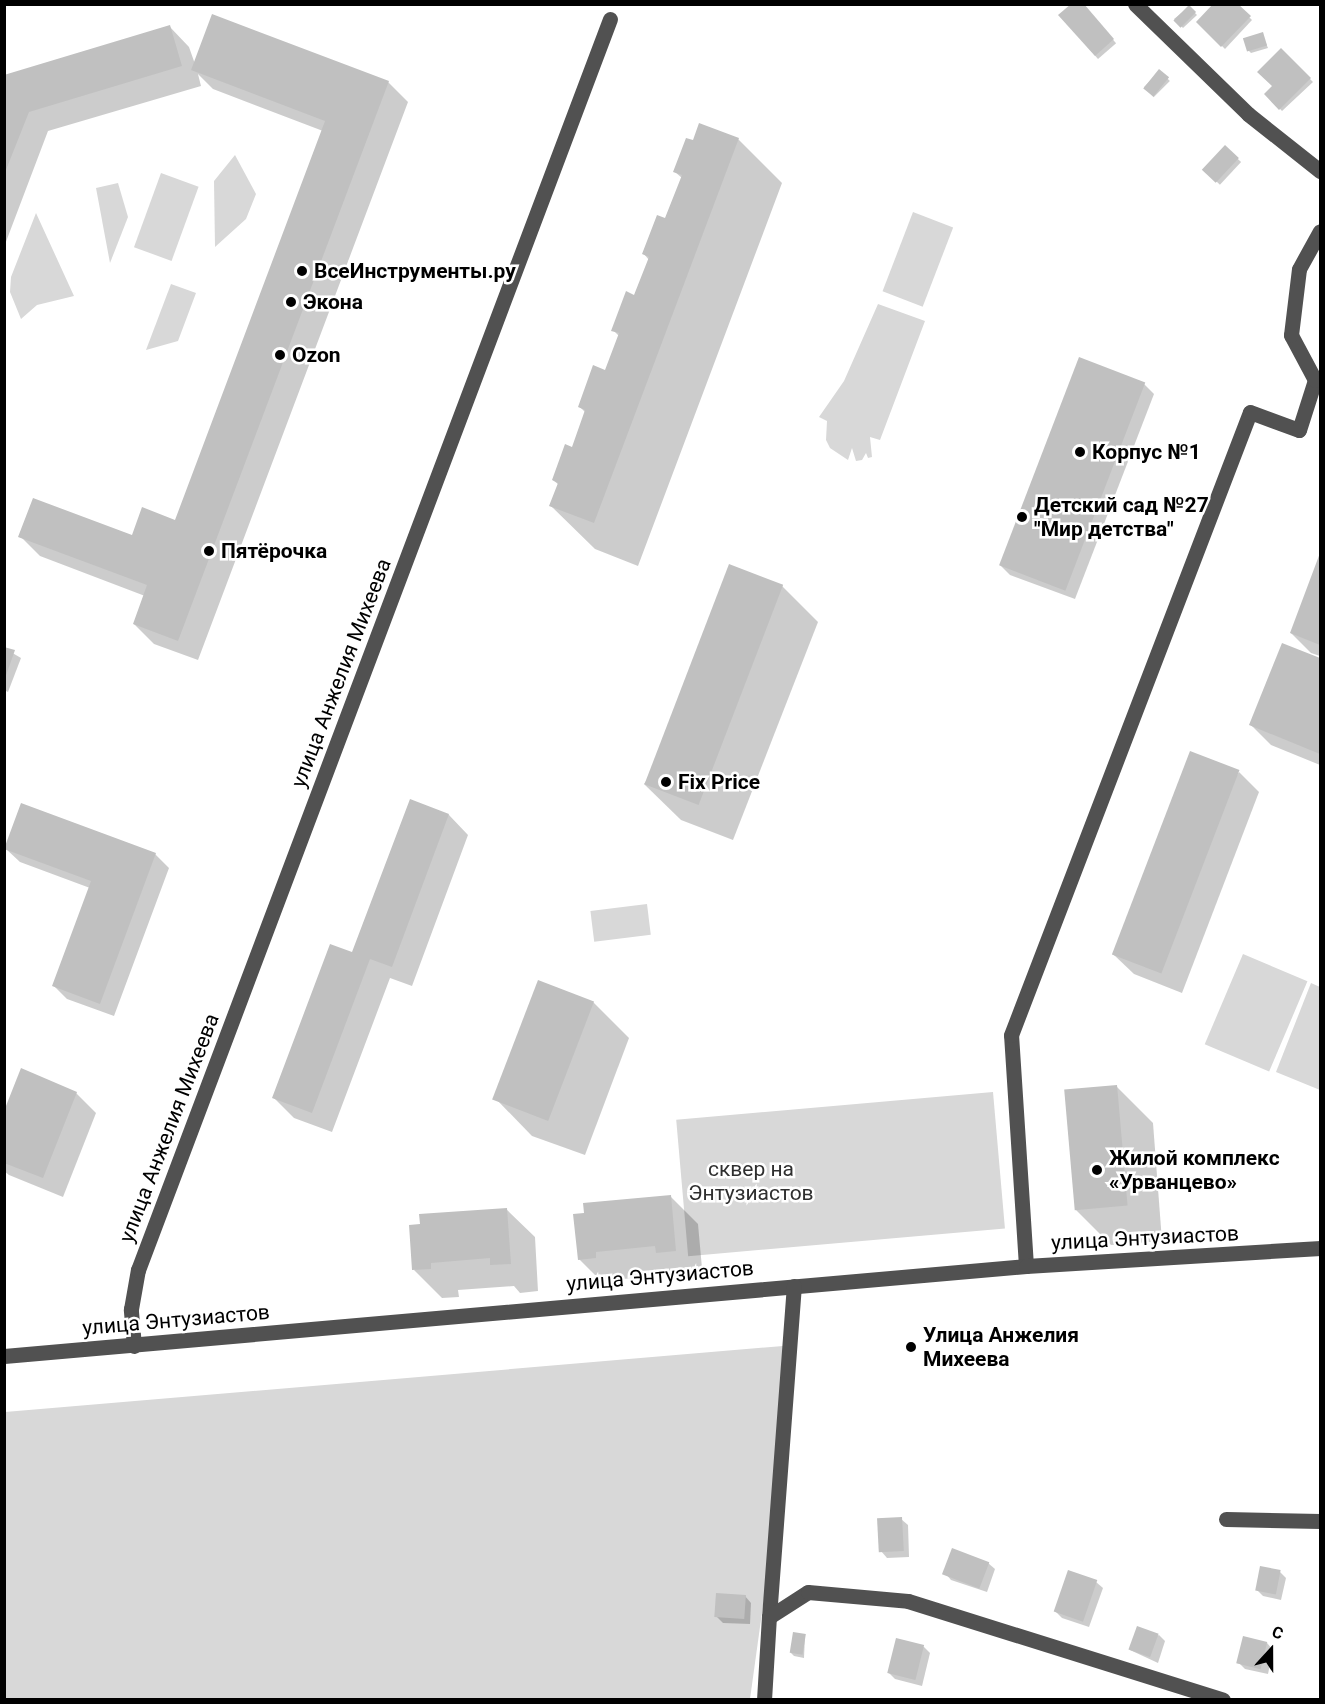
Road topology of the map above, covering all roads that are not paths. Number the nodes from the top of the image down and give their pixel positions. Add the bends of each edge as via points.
1 (1135, 4) edge
2 (610, 19) dead end
3 (1320, 171) edge
4 (1320, 231) edge
5 (1320, 1248) edge
6 (1026, 1266) junction
7 (794, 1286) junction
8 (134, 1346) junction
9 (4, 1356) edge
10 (1226, 1519) dead end
11 (1320, 1521) edge
12 (769, 1617) junction
13 (764, 1700) edge
14 (1223, 1700) edge

1 - 3 street via 1248,114
2 - 8 street, улица Анжелия Михеева via 138,1270 131,1309
4 - 6 street via 1299,269 1291,335 1315,380 1299,430 1250,412 1011,1035
5 - 6 street, улица Энтузиастов
6 - 7 street, улица Энтузиастов
7 - 8 street, улица Энтузиастов
7 - 12 street
8 - 9 street, улица Энтузиастов
10 - 11 street
12 - 13 street
12 - 14 street via 808,1592 908,1601

